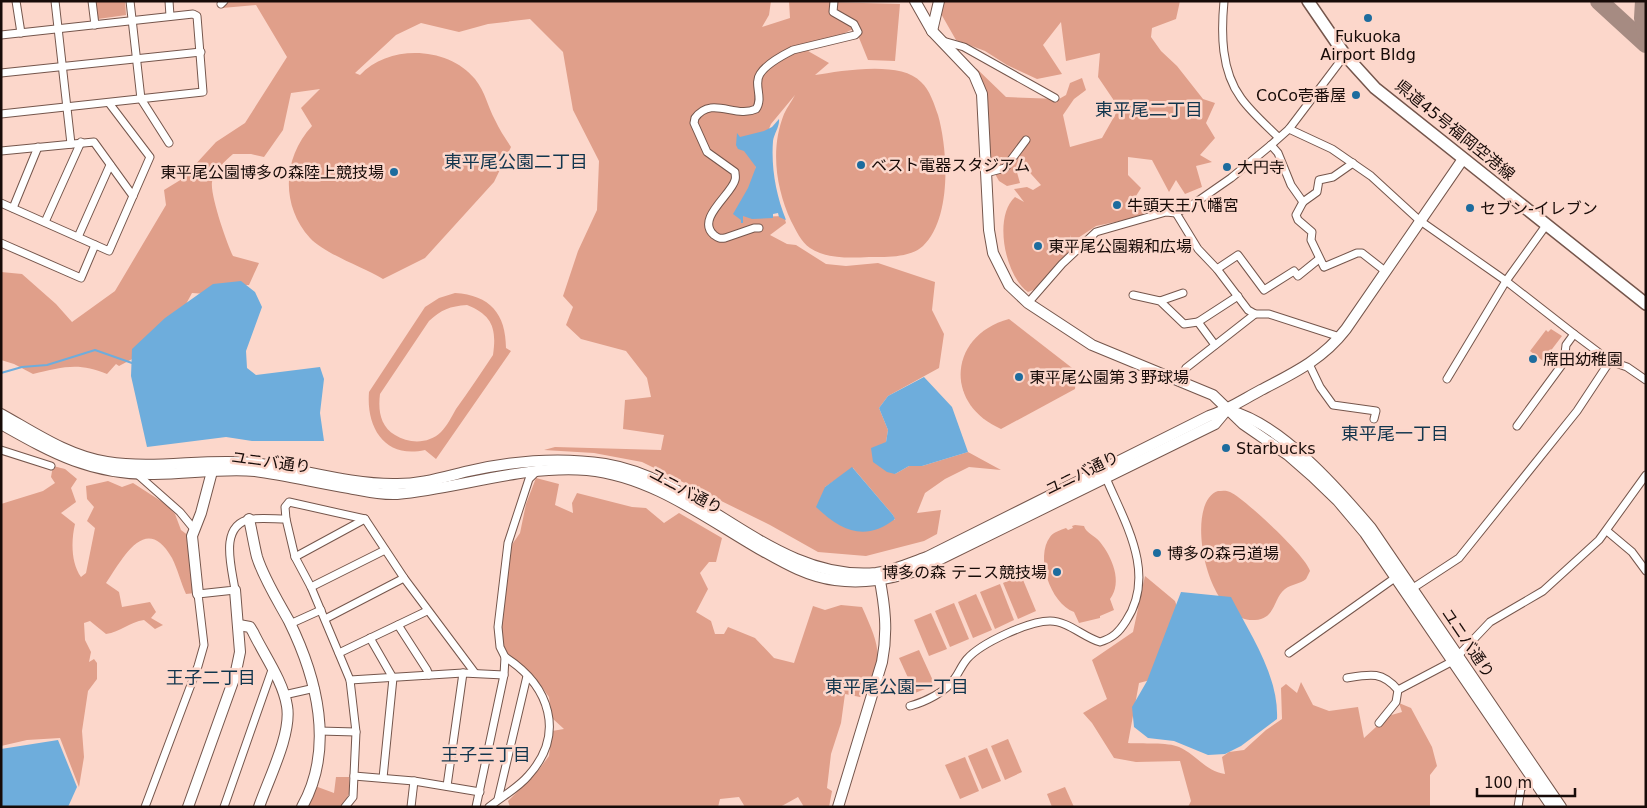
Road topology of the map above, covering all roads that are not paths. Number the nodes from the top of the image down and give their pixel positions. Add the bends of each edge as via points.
1 (16, 1) edge
2 (55, 1) edge
3 (92, 1) edge
4 (130, 1) edge
5 (168, 1) edge
6 (834, 1) edge
7 (914, 1) edge
8 (939, 1) edge
9 (1224, 1) edge
10 (1308, 1) edge
11 (170, 16) junction
12 (132, 20) junction
13 (95, 24) junction
14 (58, 29) junction
15 (932, 31) junction
16 (21, 33) junction
17 (1, 35) edge
18 (942, 41) junction
19 (201, 52) junction
20 (1345, 56) junction
21 (136, 57) junction
22 (62, 66) junction
23 (1, 73) edge
24 (1055, 98) dead end
25 (142, 99) junction
26 (109, 103) junction
27 (67, 106) junction
28 (1, 114) edge
29 (1289, 129) junction
30 (1278, 137) junction
31 (1026, 140) dead end
32 (81, 142) junction
33 (169, 143) dead end
34 (71, 144) junction
35 (1271, 145) junction
36 (38, 147) junction
37 (1, 151) edge
38 (1463, 159) junction
39 (1353, 163) junction
40 (110, 164) junction
41 (986, 173) junction
42 (133, 196) junction
43 (1303, 202) junction
44 (1, 203) edge
45 (13, 208) junction
46 (1176, 213) junction
47 (1420, 220) junction
48 (45, 222) junction
49 (1547, 224) junction
50 (759, 228) dead end
51 (78, 237) junction
52 (1, 243) edge
53 (95, 245) junction
54 (1319, 259) junction
55 (1217, 269) junction
56 (1385, 271) junction
57 (1506, 280) junction
58 (1184, 293) dead end
59 (1133, 295) dead end
60 (1238, 296) junction
61 (1160, 301) junction
62 (1028, 304) junction
63 (1646, 304) edge
64 (1255, 314) junction
65 (1198, 322) junction
66 (1574, 334) junction
67 (1340, 337) junction
68 (1215, 346) junction
69 (1610, 361) junction
70 (1309, 364) junction
71 (1179, 380) junction
72 (1447, 380) dead end
73 (1646, 380) edge
74 (1228, 410) junction
75 (1, 414) edge
76 (1374, 419) dead end
77 (1, 424) edge
78 (1517, 426) dead end
79 (1, 450) edge
80 (538, 465) junction
81 (51, 466) dead end
82 (213, 466) junction
83 (138, 469) junction
84 (1646, 475) edge
85 (1106, 478) junction
86 (286, 518) junction
87 (250, 519) junction
88 (365, 519) junction
89 (194, 529) junction
90 (1607, 531) junction
91 (385, 550) junction
92 (295, 557) junction
93 (1646, 570) edge
94 (1398, 575) junction
95 (879, 577) junction
96 (404, 578) junction
97 (311, 587) junction
98 (235, 590) junction
99 (1409, 591) junction
100 (198, 594) junction
101 (321, 610) junction
102 (427, 611) junction
103 (325, 619) junction
104 (290, 624) junction
105 (239, 625) junction
106 (398, 625) junction
107 (370, 638) junction
108 (339, 653) junction
109 (1289, 653) dead end
110 (505, 657) junction
111 (1456, 658) junction
112 (272, 670) junction
113 (463, 673) junction
114 (476, 673) junction
115 (429, 675) junction
116 (504, 675) junction
117 (527, 676) junction
118 (392, 678) junction
119 (1347, 678) dead end
120 (350, 680) junction
121 (315, 688) junction
122 (1398, 690) junction
123 (284, 695) junction
124 (910, 706) dead end
125 (1379, 723) dead end
126 (319, 731) junction
127 (356, 732) junction
128 (354, 776) junction
129 (1536, 777) junction
130 (383, 778) junction
131 (414, 781) junction
132 (447, 786) junction
133 (480, 792) junction
134 (498, 800) junction
135 (145, 807) edge
136 (188, 807) edge
137 (224, 807) edge
138 (259, 807) edge
139 (302, 807) edge
140 (345, 807) edge
141 (410, 807) edge
142 (476, 807) edge
143 (489, 807) edge
144 (838, 807) edge
145 (1518, 807) edge
146 (1552, 807) edge
147 (1561, 807) edge

1 - 16 street
2 - 14 street
3 - 13 street
4 - 12 street
5 - 11 street
6 - 50 street via 833,12 854,24 858,32 856,35 799,48 785,55 760,74 761,98 756,109 742,112 709,107 695,118 694,123 708,152 735,172 735,181 709,221 711,232 720,239
7 - 15 street
8 - 15 street
9 - 30 street via 1224,55 1233,83 1240,98
10 - 20 main road, 県道45号福岡空港線
11 - 12 street
11 - 19 street via 197,16
12 - 13 street
12 - 21 street
13 - 14 street
14 - 16 street
14 - 22 street
15 - 18 street
16 - 17 street
18 - 24 street via 964,47
18 - 41 street via 974,75 982,94
19 - 21 street
19 - 25 street via 203,92
20 - 29 street
20 - 38 main road, 県道45号福岡空港線 via 1375,88
21 - 22 street
21 - 25 street
22 - 23 street
22 - 27 street
25 - 26 street
25 - 33 street
26 - 27 street
26 - 42 street via 150,157
27 - 28 street
27 - 34 street
29 - 30 street
29 - 39 street via 1332,149
30 - 35 street
31 - 41 street via 1005,168
32 - 34 street
32 - 40 street via 94,142
32 - 48 street
34 - 36 street
35 - 43 street
35 - 46 street via 1213,192
36 - 37 street
36 - 45 street
38 - 47 street
38 - 49 main road, 県道45号福岡空港線
39 - 43 street via 1334,177 1318,180 1317,192
39 - 47 street
40 - 42 street
40 - 51 street
41 - 62 street via 993,253 1009,285
42 - 53 street via 109,250
43 - 54 street via 1296,215 1312,232 1311,240
44 - 45 street
45 - 48 street
46 - 55 street via 1198,249
46 - 62 street via 1166,212 1096,232 1062,264
47 - 56 street
47 - 57 street
48 - 51 street
49 - 57 street
49 - 63 main road, 県道45号福岡空港線
51 - 53 street
52 - 53 street via 81,278
54 - 55 street via 1298,276 1294,271 1264,290 1238,255
54 - 56 street via 1324,267 1357,253
55 - 60 street
56 - 67 street
57 - 66 street
57 - 72 street
58 - 61 street
59 - 61 street
60 - 64 street
60 - 65 street
61 - 65 street via 1184,324
62 - 71 street via 1092,346
64 - 67 street via 1269,314
64 - 68 street
65 - 68 street
66 - 69 street
66 - 78 street via 1566,345 1564,362
67 - 70 street
68 - 71 street via 1186,368
69 - 73 street via 1627,367
69 - 99 street via 1577,411 1459,558
70 - 74 street
70 - 76 street via 1333,404 1376,411
71 - 74 street via 1213,395
74 - 85 street, ユニバ通り via 1215,424
74 - 94 street, ユニバ通り via 1288,454 1338,501
74 - 95 street, ユニバ通り via 1209,416 927,557
75 - 83 street, ユニバ通り via 80,456
77 - 83 street, ユニバ通り via 77,463 104,470
79 - 81 street
80 - 82 street, ユニバ通り via 394,494
80 - 95 street, ユニバ通り via 630,479 662,491 779,560 810,574 849,582
80 - 110 street via 508,542 498,627 500,647
82 - 83 street, ユニバ通り
82 - 89 street
83 - 89 street
84 - 90 street
85 - 95 street, ユニバ通り via 916,571
85 - 124 street via 1134,546 1139,574 1136,600 1117,634 1100,642 1049,621 1021,628 982,645 968,658 948,687
86 - 87 street
86 - 88 street via 285,506 289,502
86 - 92 street
87 - 98 street via 233,530 229,543
87 - 104 street via 260,563
88 - 91 street
88 - 92 street
89 - 100 street
90 - 93 street via 1632,552
90 - 111 street via 1543,591 1490,622
91 - 96 street
91 - 97 street
92 - 97 street
94 - 99 street, ユニバ通り
94 - 109 street
95 - 144 street via 886,616 886,642
96 - 102 street
96 - 103 street
97 - 101 street
98 - 100 street
98 - 105 street
99 - 111 street, ユニバ通り
100 - 135 street via 204,645
101 - 103 street
101 - 104 street
102 - 106 street
102 - 114 street
103 - 108 street
104 - 121 street
105 - 112 street via 253,632
105 - 136 street via 240,652 234,676
106 - 107 street
106 - 115 street
107 - 108 street
107 - 118 street
108 - 120 street
110 - 116 street
110 - 117 street
111 - 122 street
111 - 129 street, ユニバ通り
112 - 123 street
112 - 137 street
113 - 114 street
113 - 115 street
113 - 132 street
114 - 116 street
115 - 118 street
116 - 133 street
117 - 134 street
117 - 134 street via 546,705 550,739 527,777
118 - 120 street
118 - 130 street
119 - 122 street via 1378,674 1391,681
120 - 127 street
121 - 123 street
121 - 126 street
122 - 125 street via 1396,702
123 - 138 street via 288,716 286,728
126 - 127 street
126 - 139 street via 315,773
127 - 128 street
128 - 130 street
128 - 140 street via 353,797
129 - 145 street via 1521,788
129 - 146 street, ユニバ通り
129 - 147 street, ユニバ通り
130 - 131 street
131 - 132 street
131 - 141 street
132 - 133 street
133 - 142 street
134 - 143 street

